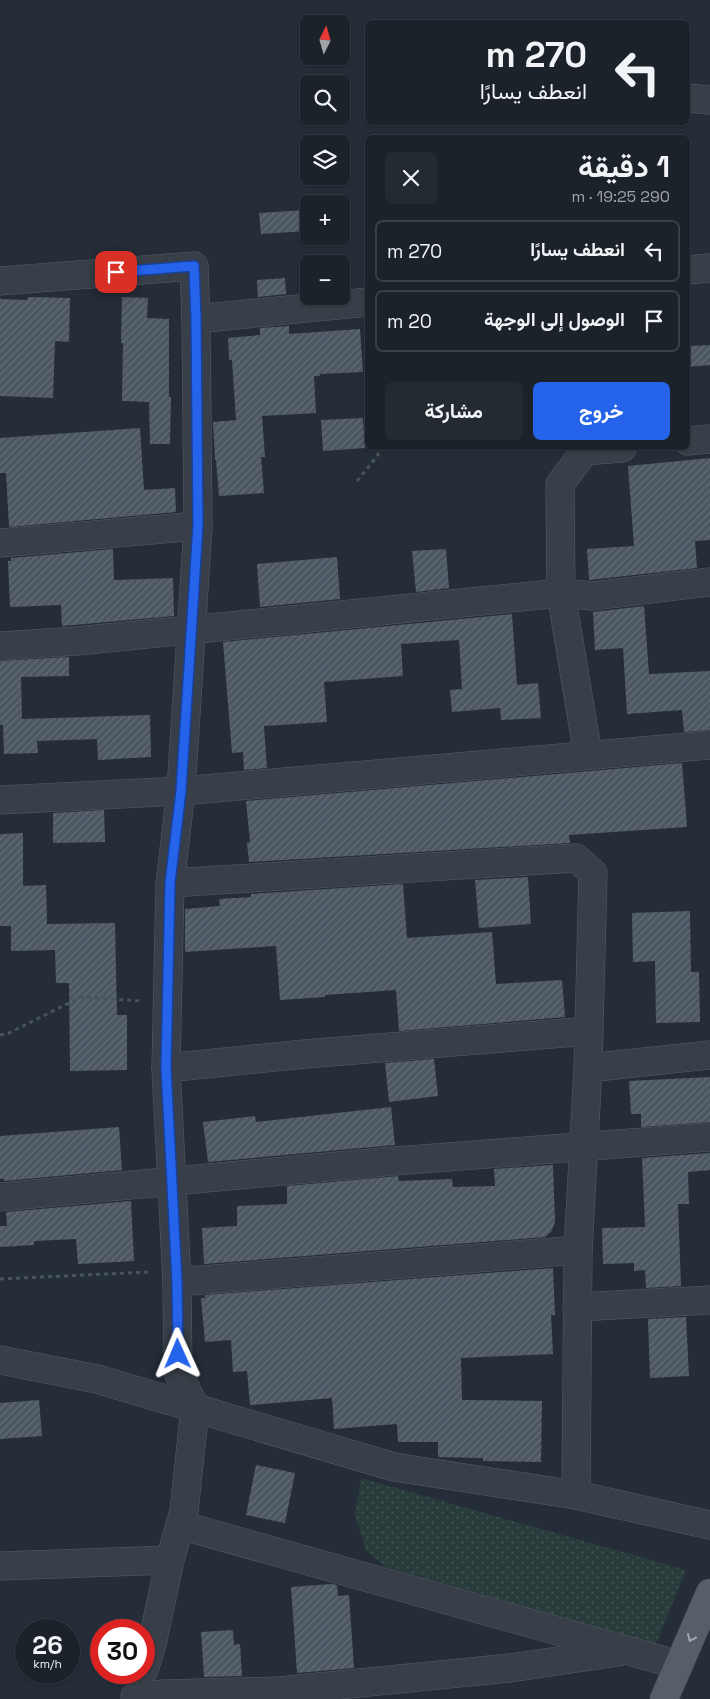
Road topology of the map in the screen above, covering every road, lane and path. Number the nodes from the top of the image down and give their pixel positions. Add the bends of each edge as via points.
1 (690, 98) edge
2 (710, 100) edge
3 (710, 268) edge
4 (690, 270) edge
5 (0, 281) edge
6 (365, 302) edge
7 (196, 318) junction
8 (710, 439) edge
9 (690, 441) edge
10 (378, 450) edge
11 (597, 450) edge
12 (357, 482) dead end
13 (198, 526) junction
14 (0, 543) edge
15 (710, 582) edge
16 (561, 593) junction
17 (191, 630) junction
18 (0, 646) edge
19 (710, 745) edge
20 (588, 755) junction
21 (181, 791) junction
22 (0, 800) edge
23 (170, 883) junction
24 (168, 1003) junction
25 (589, 1031) junction
26 (0, 1035) edge
27 (710, 1055) edge
28 (166, 1068) junction
29 (588, 1068) junction
30 (710, 1137) edge
31 (584, 1146) junction
32 (172, 1181) junction
33 (0, 1197) edge
34 (578, 1250) junction
35 (177, 1277) junction
36 (0, 1279) edge
37 (710, 1300) edge
38 (577, 1307) junction
39 (0, 1360) edge
40 (195, 1408) junction
41 (576, 1494) junction
42 (180, 1525) junction
43 (710, 1525) edge
44 (170, 1560) junction
45 (0, 1566) edge
46 (710, 1593) edge
47 (155, 1630) edge
48 (626, 1650) junction
49 (679, 1665) junction
50 (139, 1684) edge
51 (664, 1699) edge

1 - 2 street
3 - 4 street
5 - 7 street via 194,266
6 - 7 street
7 - 13 street
8 - 9 street
10 - 12 path
11 - 16 street via 585,451 560,484
13 - 14 street
13 - 17 street
15 - 16 street via 592,596
16 - 17 street
16 - 20 street
17 - 18 street
17 - 21 street
19 - 20 street
20 - 21 street
21 - 22 street
21 - 23 street
23 - 24 street
23 - 25 street via 576,858 593,873
24 - 26 path via 81,997
24 - 28 street
25 - 28 street
25 - 29 street
27 - 29 street
28 - 32 street
29 - 31 street
30 - 31 street
31 - 32 street
31 - 34 street
32 - 33 street
32 - 35 street
34 - 35 street
34 - 38 street
35 - 36 path
35 - 40 street via 178,1372
37 - 38 street
38 - 41 street
39 - 40 street via 97,1379
40 - 41 street via 394,1467
40 - 42 street
41 - 43 street
42 - 44 street
42 - 48 street
44 - 45 street
44 - 47 street
46 -> 49 main road
48 - 49 street
48 - 50 street via 510,1668 279,1691 164,1694
49 - 51 main road

